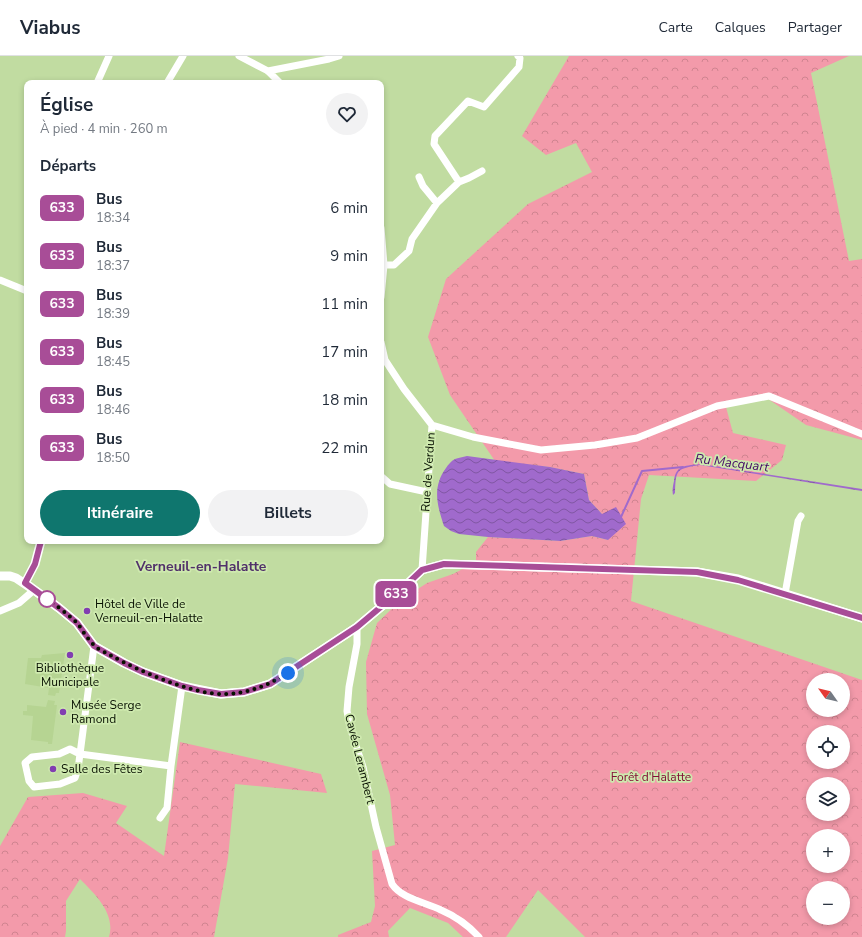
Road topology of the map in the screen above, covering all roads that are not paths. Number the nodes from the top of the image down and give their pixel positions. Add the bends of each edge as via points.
1 (109, 56) edge
2 (183, 56) edge
3 (239, 56) edge
4 (339, 56) edge
5 (518, 56) edge
6 (268, 71) junction
7 (98, 80) edge
8 (169, 80) edge
9 (277, 80) edge
10 (482, 171) dead end
11 (419, 177) dead end
12 (459, 182) junction
13 (437, 203) junction
14 (384, 265) edge
15 (0, 280) edge
16 (24, 290) edge
17 (384, 360) edge
18 (432, 425) junction
19 (862, 434) edge
20 (384, 479) edge
21 (427, 492) junction
22 (801, 516) dead end
23 (40, 544) edge
24 (422, 570) junction
25 (0, 576) edge
26 (25, 583) junction
27 (34, 590) junction
28 (785, 594) junction
29 (0, 611) edge
30 (862, 618) edge
31 (357, 627) junction
32 (94, 646) junction
33 (182, 686) junction
34 (80, 754) junction
35 (171, 766) junction
36 (160, 818) dead end
37 (479, 937) edge

1 - 7 street
2 - 8 street
3 - 6 street
4 - 6 street
5 - 12 street via 519,67 484,107 468,101 435,136 434,144
6 - 9 street
10 - 12 street
11 - 13 street
12 - 13 street
13 - 14 street via 412,239 409,251 394,264
15 - 16 street
17 - 18 street, Rue de Verdun
18 - 19 street via 473,437 541,450 637,438 717,406 769,396
18 - 21 street, Rue de Verdun
20 - 21 street via 390,484
21 - 24 street, Rue de Verdun
22 - 28 street
23 - 26 street via 35,564
24 - 28 street via 444,564 697,572 738,580
24 - 31 street
25 - 26 street via 10,576
26 - 27 street
27 - 29 street via 19,603
27 - 32 street via 77,623
28 - 30 street
31 - 33 street via 288,673 256,689 221,694
31 - 37 street, Cavée Lerambert via 357,644 347,711 389,877 395,889 443,910
32 - 33 street via 143,672
32 - 34 street
33 - 35 street
34 - 34 street via 75,778 60,784 34,787 29,782 25,763 32,757 59,754 70,749
34 - 35 street
35 - 36 street via 167,808

